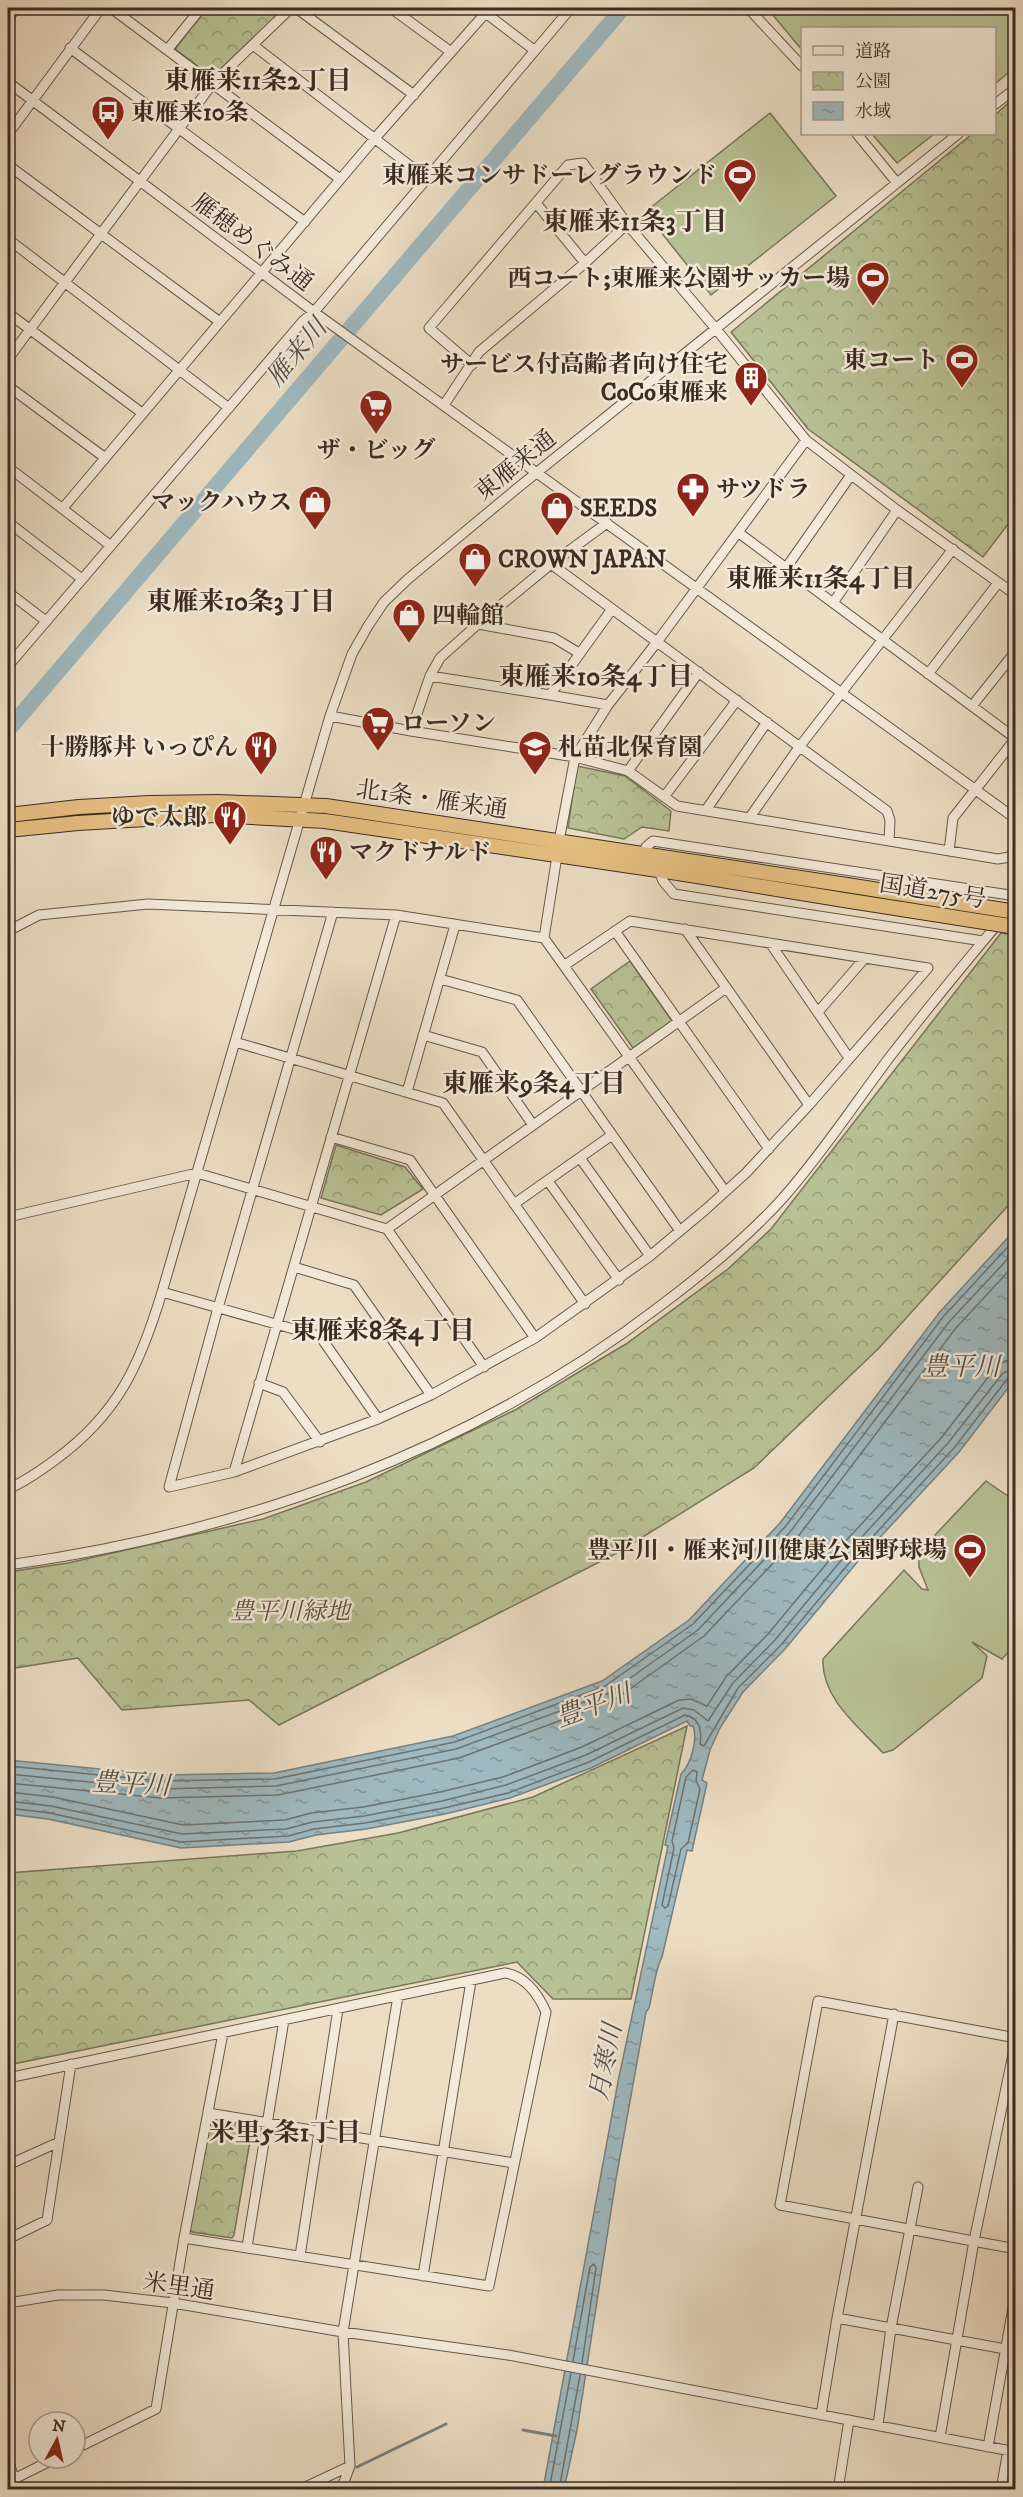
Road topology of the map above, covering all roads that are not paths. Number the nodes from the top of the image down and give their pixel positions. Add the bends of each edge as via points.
1 (16, 8) edge
2 (100, 8) edge
3 (111, 8) edge
4 (201, 8) edge
5 (291, 8) edge
6 (296, 8) edge
7 (391, 8) edge
8 (571, 8) edge
9 (748, 8) edge
10 (485, 9) edge
11 (8, 19) edge
12 (253, 45) junction
13 (70, 48) junction
14 (168, 50) junction
15 (534, 50) junction
16 (451, 52) junction
17 (801, 65) edge
18 (8, 81) edge
19 (213, 83) junction
20 (1016, 88) edge
21 (414, 94) junction
22 (32, 100) junction
23 (996, 103) edge
24 (179, 130) junction
25 (8, 134) edge
26 (858, 135) edge
27 (957, 135) edge
28 (376, 137) junction
29 (8, 165) edge
30 (426, 178) junction
31 (340, 179) junction
32 (141, 182) junction
33 (897, 183) junction
34 (536, 203) junction
35 (305, 222) junction
36 (627, 224) junction
37 (101, 235) junction
38 (8, 239) edge
39 (585, 263) junction
40 (262, 273) junction
41 (66, 282) junction
42 (314, 312) junction
43 (8, 313) edge
44 (220, 322) junction
45 (716, 329) junction
46 (30, 330) junction
47 (8, 360) edge
48 (472, 365) junction
49 (180, 368) junction
50 (8, 386) edge
51 (444, 405) junction
52 (229, 408) junction
53 (142, 413) junction
54 (806, 440) junction
55 (104, 457) junction
56 (8, 467) edge
57 (537, 472) junction
58 (851, 475) junction
59 (63, 508) junction
60 (897, 510) junction
61 (8, 522) edge
62 (607, 523) junction
63 (739, 533) junction
64 (111, 546) junction
65 (953, 549) junction
66 (551, 564) junction
67 (786, 568) junction
68 (82, 579) junction
69 (998, 583) junction
70 (696, 588) junction
71 (8, 592) edge
72 (1016, 595) edge
73 (833, 603) junction
74 (612, 609) junction
75 (46, 621) junction
76 (478, 624) junction
77 (881, 639) junction
78 (657, 642) junction
79 (1016, 651) edge
80 (579, 653) junction
81 (9, 663) edge
82 (699, 672) junction
83 (928, 674) junction
84 (430, 676) junction
85 (841, 693) junction
86 (550, 695) junction
87 (737, 700) junction
88 (608, 705) junction
89 (972, 706) junction
90 (330, 716) junction
91 (767, 722) junction
92 (411, 731) junction
93 (1015, 738) edge
94 (800, 746) junction
95 (575, 758) junction
96 (628, 771) junction
97 (974, 791) junction
98 (664, 797) junction
99 (303, 806) junction
100 (706, 810) junction
101 (8, 815) edge
102 (750, 817) junction
103 (1016, 819) edge
104 (299, 820) junction
105 (8, 830) edge
106 (559, 841) junction
107 (889, 841) junction
108 (1016, 849) edge
109 (950, 851) junction
110 (648, 854) junction
111 (557, 856) junction
112 (658, 870) junction
113 (847, 885) joint
114 (1016, 896) edge
115 (844, 900) joint
116 (1016, 902) edge
117 (273, 909) junction
118 (333, 912) junction
119 (1016, 912) edge
120 (396, 915) junction
121 (455, 925) junction
122 (1016, 927) edge
123 (685, 929) junction
124 (8, 931) edge
125 (615, 931) junction
126 (544, 938) junction
127 (983, 941) junction
128 (770, 943) junction
129 (865, 958) junction
130 (565, 965) junction
131 (440, 979) junction
132 (726, 988) junction
133 (818, 1012) junction
134 (679, 1021) junction
135 (423, 1035) junction
136 (235, 1042) junction
137 (629, 1057) junction
138 (290, 1058) junction
139 (849, 1058) junction
140 (349, 1076) junction
141 (580, 1090) junction
142 (406, 1092) junction
143 (809, 1105) junction
144 (533, 1125) junction
145 (612, 1135) junction
146 (331, 1137) junction
147 (769, 1149) junction
148 (580, 1158) junction
149 (483, 1160) junction
150 (197, 1173) junction
151 (548, 1180) junction
152 (253, 1190) junction
153 (725, 1191) junction
154 (434, 1194) junction
155 (514, 1204) junction
156 (311, 1207) junction
157 (8, 1217) edge
158 (387, 1229) junction
159 (680, 1232) junction
160 (650, 1256) junction
161 (294, 1268) junction
162 (619, 1280) junction
163 (162, 1292) junction
164 (585, 1304) junction
165 (218, 1308) junction
166 (276, 1325) junction
167 (535, 1338) junction
168 (484, 1367) junction
169 (259, 1383) junction
170 (431, 1395) junction
171 (378, 1419) junction
172 (320, 1442) junction
173 (234, 1472) junction
174 (8, 1489) edge
175 (8, 1565) edge
176 (471, 1981) junction
177 (398, 1996) junction
178 (338, 2009) junction
179 (894, 2014) junction
180 (284, 2020) junction
181 (223, 2033) junction
182 (1016, 2039) edge
183 (71, 2064) junction
184 (8, 2078) edge
185 (208, 2113) junction
186 (266, 2122) junction
187 (319, 2131) junction
188 (374, 2141) junction
189 (59, 2142) junction
190 (443, 2151) junction
191 (514, 2163) junction
192 (8, 2165) edge
193 (918, 2187) dead end
194 (855, 2219) junction
195 (910, 2229) junction
196 (184, 2238) junction
197 (8, 2239) edge
198 (974, 2241) junction
199 (247, 2247) junction
200 (1016, 2249) edge
201 (300, 2256) junction
202 (354, 2263) junction
203 (423, 2276) junction
204 (1016, 2291) edge
205 (8, 2303) edge
206 (173, 2303) junction
207 (837, 2318) junction
208 (891, 2328) junction
209 (343, 2332) junction
210 (956, 2341) junction
211 (1005, 2349) junction
212 (821, 2415) junction
213 (849, 2420) junction
214 (878, 2425) junction
215 (940, 2437) junction
216 (87, 2443) edge
217 (988, 2447) junction
218 (1012, 2451) edge
219 (8, 2458) edge
220 (350, 2466) junction
221 (31, 2470) edge
222 (11, 2480) edge
223 (17, 2490) edge
224 (299, 2490) edge
225 (341, 2490) edge
226 (838, 2490) edge
227 (1001, 2490) edge

1 - 11 street
2 - 13 street
3 - 14 street
4 - 14 street
5 - 12 street
6 - 21 street
7 - 16 street
8 - 15 street
9 - 17 street
10 - 15 street
10 - 16 street
12 - 19 street
12 - 28 street
13 - 22 street
13 - 24 street
14 - 19 street
15 - 30 street
16 - 21 street
18 - 22 street, 雁穂めぐみ通
19 - 24 street
19 - 31 street
20 - 23 street
21 - 28 street
22 - 25 street
22 - 32 street, 雁穂めぐみ通
24 - 32 street
24 - 35 street
26 - 33 street
27 - 33 street, 東雁来通
28 - 30 street
28 - 31 street
29 - 37 street
30 - 42 street
31 - 35 street
32 - 37 street
32 - 40 street, 雁穂めぐみ通
33 - 45 street, 東雁来通
34 - 36 street via 568,165 583,163
34 - 39 street
34 - 48 street via 429,328
35 - 40 street
36 - 39 street
36 - 45 street
37 - 41 street
37 - 44 street
38 - 41 street
39 - 48 street via 479,352
40 - 42 street, 雁穂めぐみ通
40 - 44 street
41 - 46 street
41 - 49 street
42 - 51 street, 雁穂めぐみ通
42 - 52 street
43 - 46 street
44 - 49 street
45 - 54 street
45 - 57 street, 東雁来通
46 - 47 street
46 - 53 street
48 - 51 street
49 - 52 street
49 - 53 street
50 - 55 street
51 - 57 street, 雁穂めぐみ通
52 - 64 street
53 - 55 street
54 - 58 street
54 - 63 street
55 - 59 street
56 - 59 street
57 - 62 street, 雁穂めぐみ通
57 - 90 street, 東雁来通 via 384,602 352,654
58 - 60 street
58 - 67 street
59 - 64 street
60 - 65 street
60 - 73 street
61 - 68 street
62 - 66 street
62 - 70 street, 雁穂めぐみ通
63 - 67 street
63 - 70 street
64 - 68 street
65 - 69 street
65 - 77 street
66 - 74 street
66 - 76 street
67 - 73 street
68 - 75 street
69 - 72 street
69 - 83 street
70 - 78 street
70 - 85 street, 雁穂めぐみ通
71 - 75 street
73 - 77 street
74 - 78 street
74 - 80 street
75 - 81 street
76 - 80 street via 554,638
76 - 84 street via 440,658
77 - 83 street
77 - 85 street
78 - 82 street
78 - 88 street
79 - 89 street
80 - 86 street
82 - 87 street
82 - 96 street
83 - 89 street
84 - 86 street
84 - 92 street
85 - 94 street
85 - 97 street, 雁穂めぐみ通
86 - 88 street
87 - 91 street
87 - 98 street
88 - 95 street
89 - 93 street
90 - 92 street
90 - 99 street, 東雁来通
91 - 94 street
91 - 100 street
92 - 95 street
93 - 97 street
94 - 102 street
94 - 107 street via 887,811
95 - 96 street
95 - 106 street
96 - 98 street
97 - 103 street, 雁穂めぐみ通
97 - 109 street via 953,818
98 - 100 street via 677,806
99 - 101 highway, 北1条・雁来通 via 149,804
99 - 104 street, 東雁来通
99 - 106 highway, 北1条・雁来通
100 - 102 street
102 - 107 street
104 - 105 highway, 北1条・雁来通 via 214,815
104 - 111 highway, 北1条・雁来通
104 - 117 street, 東雁来通
106 - 110 highway, 北1条・雁来通
107 - 109 street
108 - 109 street via 1010,857 998,859
110 - 112 street
110 - 113 highway, 北1条・雁来通
110 - 114 street via 645,847 653,841
111 - 112 highway, 北1条・雁来通
111 - 126 street
112 - 115 highway, 北1条・雁来通
112 - 127 street via 674,894
113 - 119 highway, 国道275号, bridge
115 - 122 highway, 国道275号, bridge
116 - 127 street
117 - 118 street
117 - 124 street via 148,904 39,915
117 - 136 street, 東雁来通
118 - 120 street
118 - 138 street
120 - 121 street
120 - 140 street
121 - 126 street
121 - 131 street
123 - 125 street via 630,921
123 - 128 street
123 - 132 street
125 - 130 street
125 - 134 street
126 - 130 street
127 - 175 street via 782,1199 729,1252 577,1365 492,1415 383,1466 309,1493 226,1521 148,1541
128 - 129 street
128 - 133 street
129 - 133 street
129 - 139 street via 928,968
130 - 137 street
131 - 135 street
131 - 141 street via 517,1000
132 - 134 street
132 - 143 street
133 - 139 street
134 - 137 street
134 - 147 street
135 - 142 street
135 - 144 street via 482,1052
136 - 138 street
136 - 150 street, 東雁来通
137 - 141 street
137 - 153 street
138 - 140 street
138 - 152 street
139 - 143 street
140 - 142 street
140 - 146 street
141 - 144 street
141 - 145 street
142 - 149 street via 443,1103
143 - 147 street
144 - 149 street
145 - 148 street
145 - 159 street
146 - 154 street via 410,1160
146 - 156 street
147 - 153 street
148 - 151 street
148 - 160 street
149 - 154 street
149 - 155 street
150 - 152 street
150 - 157 street
150 - 163 street, 東雁来通
151 - 155 street
151 - 162 street
152 - 156 street
152 - 165 street
153 - 159 street
154 - 158 street
154 - 167 street
155 - 164 street
156 - 158 street
156 - 161 street
158 - 168 street
159 - 160 street
160 - 162 street
161 - 166 street
161 - 170 street via 354,1285
162 - 164 street
163 - 165 street
163 - 174 street, 東雁来通 via 141,1353 107,1414 78,1443
164 - 167 street
165 - 166 street
165 - 173 street via 169,1487
166 - 169 street
166 - 171 street via 322,1339
167 - 168 street
168 - 170 street
169 - 172 street via 283,1392
169 - 173 street
170 - 171 street
171 - 172 street
172 - 173 street
176 - 177 street
176 - 190 street
176 - 191 street via 505,1973 517,1975 540,1997 546,2012
177 - 178 street
177 - 188 street
178 - 180 street
178 - 187 street
179 - 182 street
179 - 194 street
179 - 194 street via 818,2001 780,2205
180 - 181 street
180 - 186 street
181 - 183 street
181 - 185 street
182 - 198 street
183 - 184 street
183 - 189 street
185 - 186 street
185 - 196 street
186 - 187 street
186 - 199 street
187 - 188 street
187 - 201 street
188 - 190 street
188 - 202 street
189 - 192 street
189 - 197 street via 47,2220
190 - 191 street
190 - 203 street
191 - 203 street via 489,2286
193 - 195 street
194 - 195 street
194 - 207 street
195 - 198 street
195 - 208 street
196 - 199 street
196 - 206 street
198 - 200 street
198 - 210 street
199 - 201 street
201 - 202 street
202 - 203 street
202 - 209 street
204 - 211 street
205 - 206 street, 米里通 via 58,2295 104,2295
206 - 209 street, 米里通
206 - 216 street via 156,2409
207 - 208 street
207 - 212 street
208 - 210 street
208 - 214 street
209 - 212 street, 米里通 via 525,2359
209 - 220 street
210 - 211 street
210 - 215 street
211 - 217 street
212 - 213 street, 米里通
213 - 214 street, 米里通
213 - 226 street
214 - 215 street, 米里通
215 - 217 street, 米里通
217 - 218 street, 米里通
218 - 227 street
219 - 222 street
220 - 224 street
220 - 225 street
221 - 222 street
222 - 223 street

